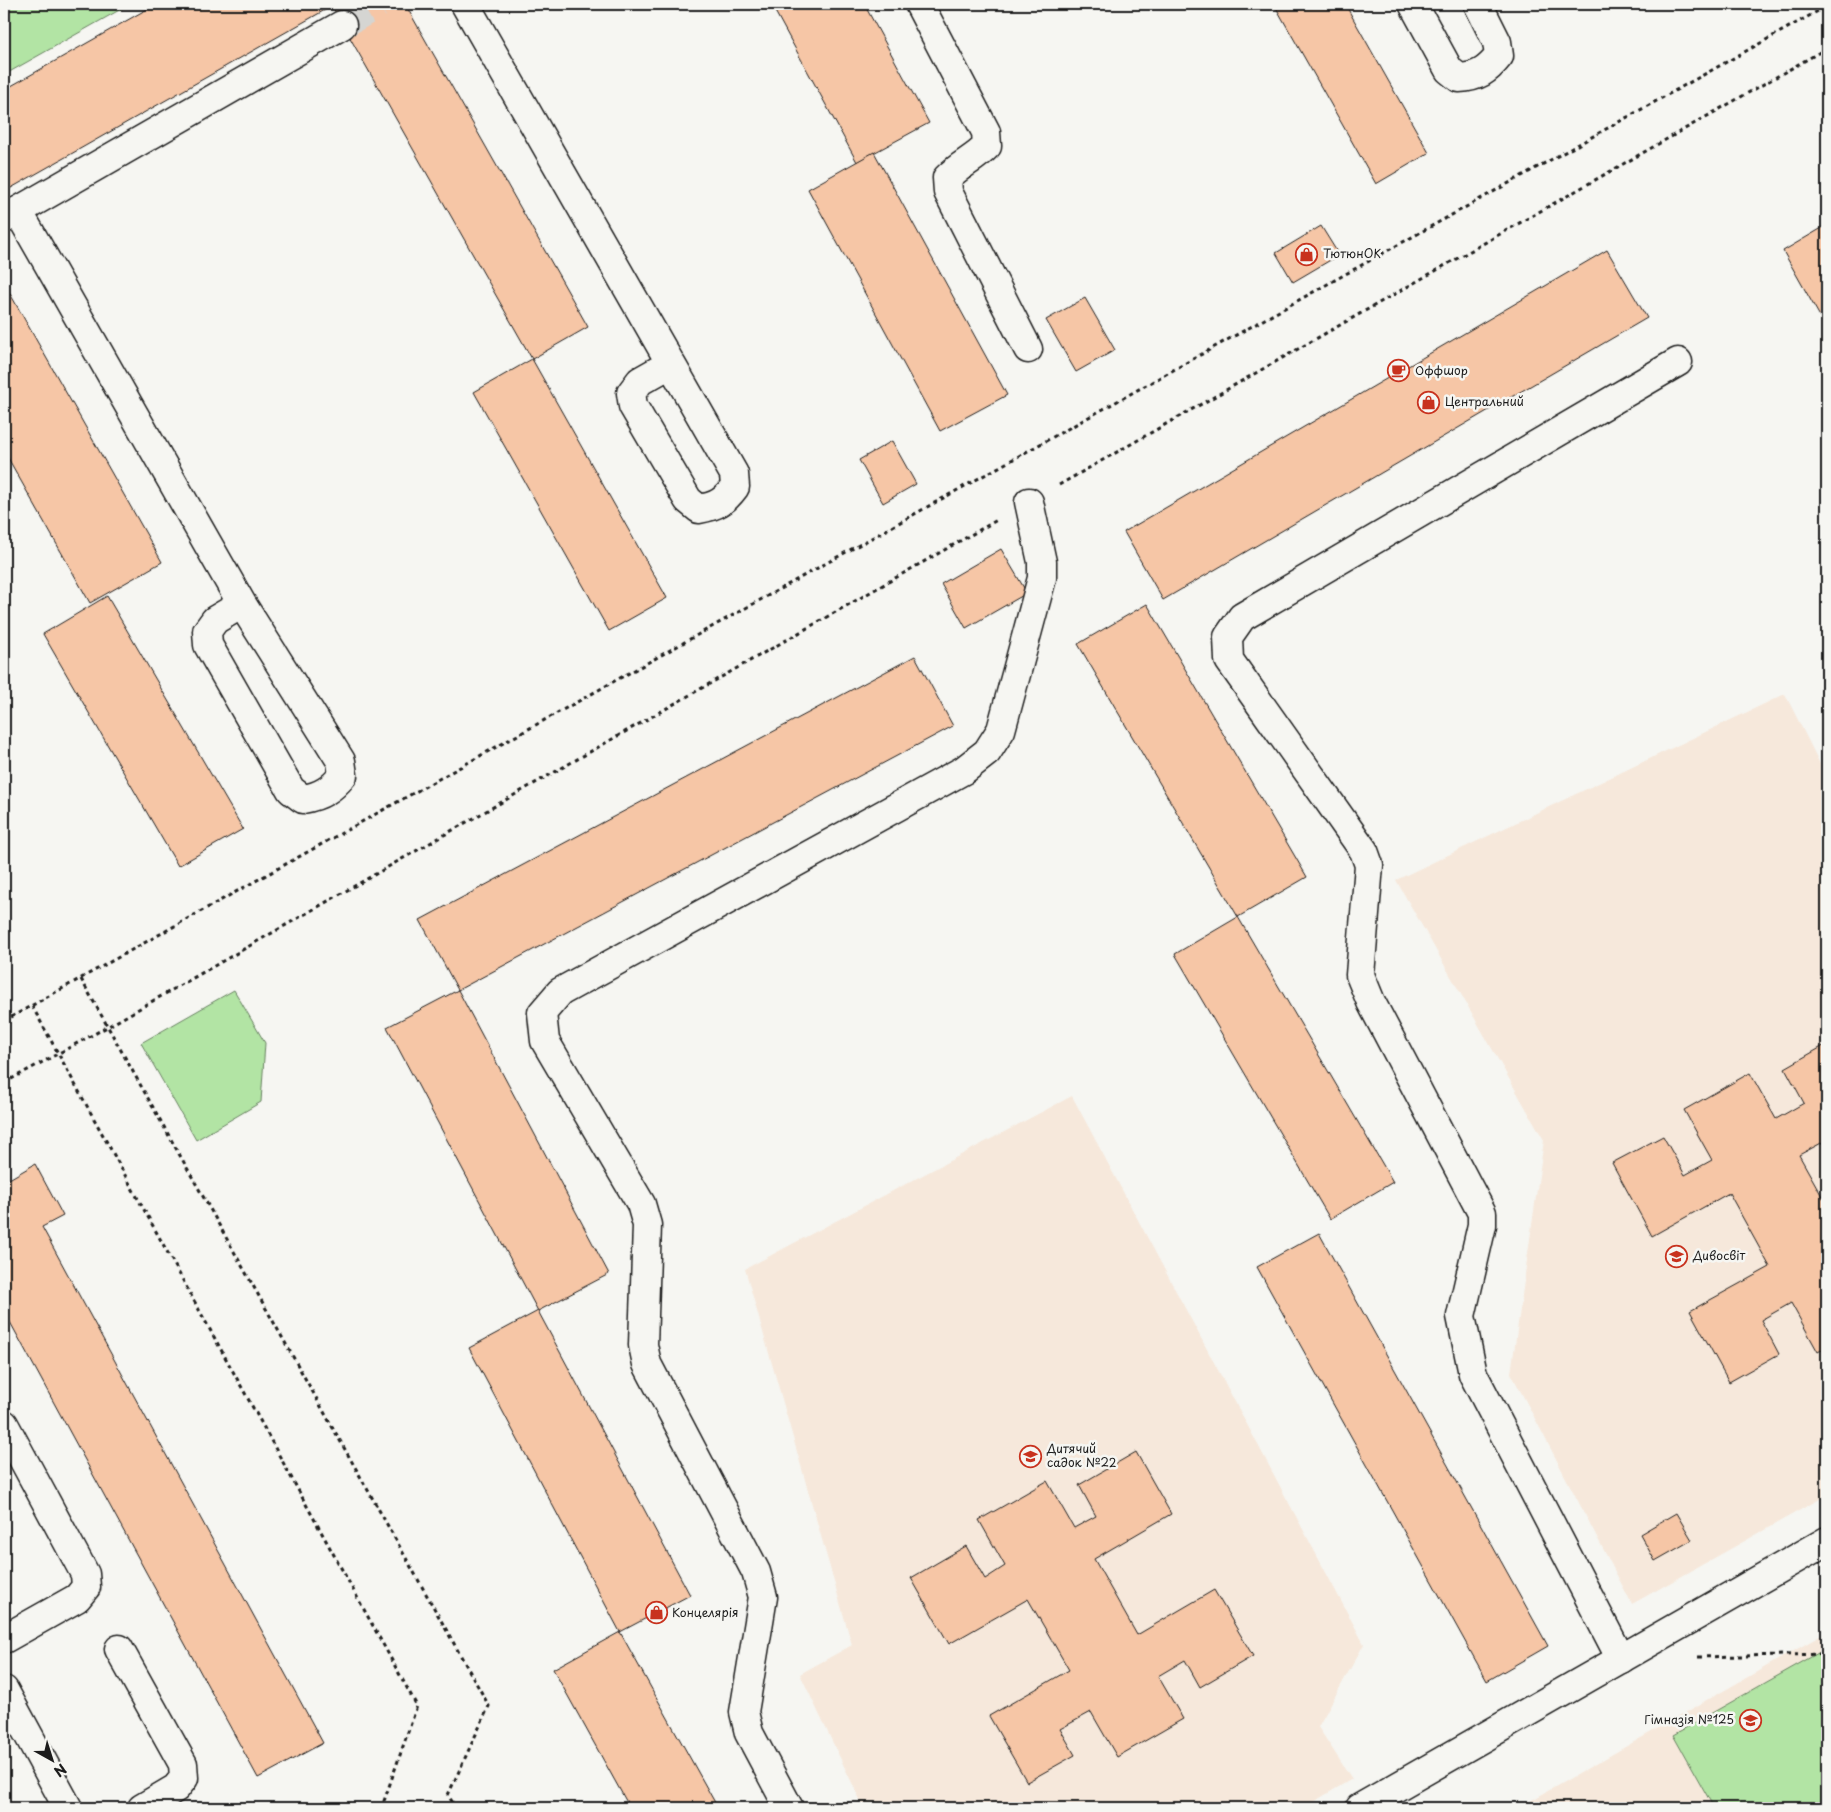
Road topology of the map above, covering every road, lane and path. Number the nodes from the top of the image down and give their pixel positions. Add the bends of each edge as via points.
1 (465, 4) edge
2 (919, 4) edge
3 (1413, 4) edge
4 (1478, 4) edge
5 (1827, 6) edge
6 (342, 25) tunnel mouth
7 (1827, 48) edge
8 (11, 215) edge
9 (1028, 349) dead end
10 (1678, 362) dead end
11 (670, 364) junction
12 (1029, 502) junction
13 (242, 604) junction
14 (81, 979) junction
15 (32, 1006) junction
16 (4, 1022) edge
17 (107, 1027) junction
18 (58, 1053) junction
19 (4, 1083) edge
20 (4, 1424) edge
21 (1827, 1541) edge
22 (4, 1639) edge
23 (119, 1649) dead end
24 (1827, 1654) edge
25 (1690, 1657) dead end
26 (1621, 1659) junction
27 (4, 1690) edge
28 (68, 1808) edge
29 (142, 1808) edge
30 (388, 1808) edge
31 (456, 1808) edge
32 (789, 1808) edge
33 (1360, 1808) edge

1 - 11 lane
2 - 9 lane via 986,132 986,146 977,157 956,167 947,178 948,192
3 - 4 lane via 1449,70 1459,78 1474,77 1490,67 1499,56 1497,42
5 - 14 path
6 - 8 lane
7 - 12 path
8 - 13 lane
10 - 26 lane via 1242,618 1228,637 1229,660 1364,851 1369,865 1360,976 1370,1002 1482,1213 1461,1316 1473,1374
11 - 11 lane via 734,474 735,487 727,498 712,506 699,509 688,500 633,406 631,392 640,382
12 - 17 path
12 - 32 lane via 1042,562 1042,578 1001,730 987,752 964,770 560,992 542,1013 545,1041 640,1204 647,1225 644,1345 647,1364 756,1572 763,1597 744,1712 749,1733
13 - 13 lane via 340,761 343,774 334,786 317,797 303,799 291,790 208,645 207,631 215,620
14 - 15 path
14 - 17 path
15 - 16 path
15 - 18 path
17 - 18 path
17 - 31 path via 489,1706 448,1795
18 - 19 path
18 - 30 path via 417,1706 384,1801
20 - 22 lane via 85,1574 86,1587 78,1598
21 - 26 lane
23 - 29 lane via 183,1764 184,1778 176,1788
24 - 25 path
26 - 33 lane
27 - 28 lane

